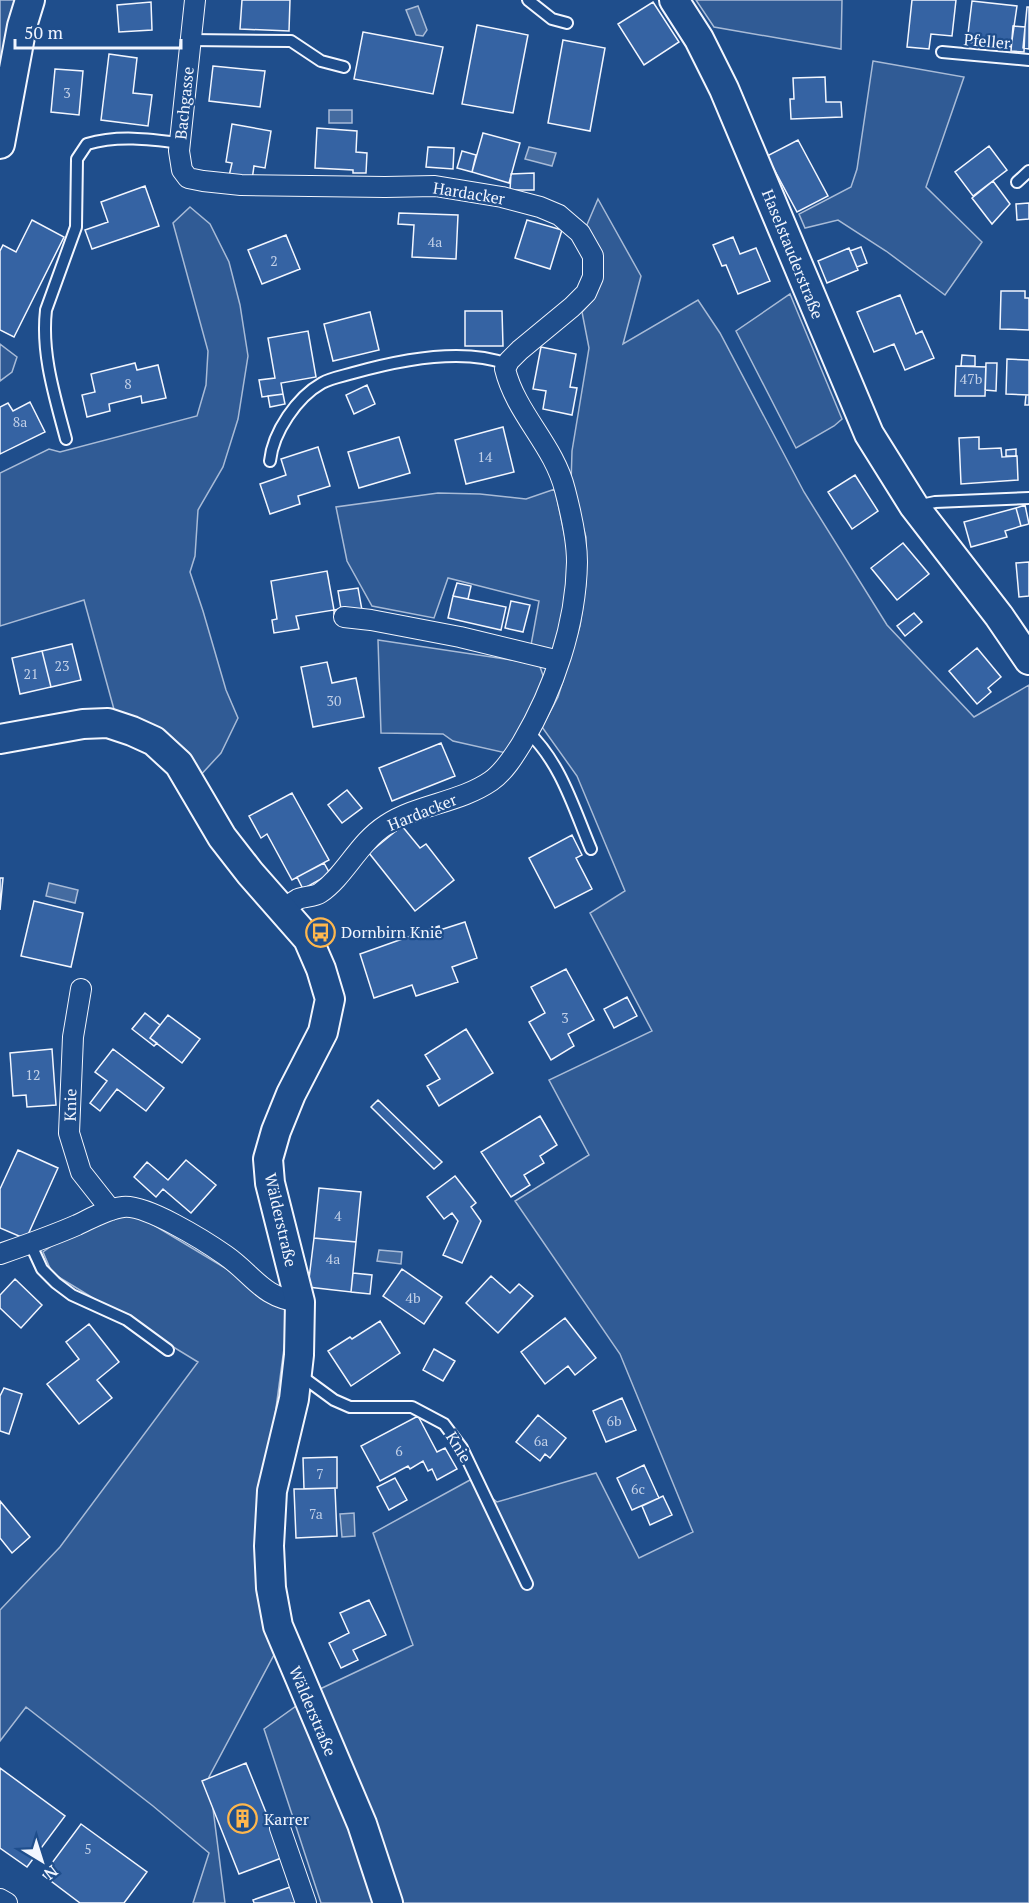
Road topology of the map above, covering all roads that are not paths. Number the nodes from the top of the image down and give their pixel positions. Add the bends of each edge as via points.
1 (30, 0) edge
2 (195, 0) edge
3 (528, 0) edge
4 (674, 0) edge
5 (567, 23) dead end
6 (190, 40) junction
7 (942, 52) dead end
8 (1029, 60) edge
9 (344, 67) dead end
10 (180, 143) junction
11 (0, 144) edge
12 (182, 170) joint
13 (1029, 171) edge
14 (1017, 182) dead end
15 (507, 364) junction
16 (66, 439) dead end
17 (270, 461) dead end
18 (1029, 498) edge
19 (914, 506) junction
20 (344, 617) dead end
21 (1029, 660) edge
22 (559, 661) junction
23 (528, 732) junction
24 (0, 739) edge
25 (591, 849) dead end
26 (283, 909) junction
27 (81, 988) dead end
28 (111, 1210) junction
29 (30, 1243) junction
30 (0, 1254) edge
31 (300, 1302) junction
32 (168, 1350) dead end
33 (297, 1373) junction
34 (527, 1584) dead end
35 (280, 1828) dead end
36 (0, 1899) edge
37 (7, 1903) edge
38 (306, 1903) edge
39 (388, 1903) edge

1 - 11 street
2 - 6 street, Bachgasse
3 - 5 lane via 552,19
4 - 19 street, Haselstauderstraße via 724,89 859,413
6 - 9 lane via 291,41 321,61
6 - 10 street, Bachgasse
7 - 8 lane, Pfeller
10 - 12 street, Bachgasse
10 - 16 lane via 104,138 87,144 77,159 76,227 45,322 49,370
12 - 15 street, Hardacker via 188,178 241,184 435,186 512,200 560,215 580,233 593,256 593,277 586,293
13 - 14 lane
15 - 17 lane via 475,356 412,359 323,382 305,394 287,419 271,448
15 - 22 street, Hardacker via 505,369 515,396 559,470 572,521 577,560 574,595
18 - 19 lane
19 - 21 street, Haselstauderstraße
20 - 22 street via 460,637
22 - 23 street, Hardacker via 551,688
23 - 25 lane via 544,749 563,781
23 - 26 street, Hardacker via 494,780 478,790 389,823 367,840 319,894 298,899
24 - 26 street, Wälderstraße via 108,723 154,741 179,764 222,837
26 - 31 street, Wälderstraße via 308,939 330,999 320,1038 291,1094 268,1159 270,1183
27 - 28 street, Knie via 73,1037 69,1133 81,1172
28 - 29 street
28 - 31 street via 126,1206 149,1211 225,1254 268,1292
29 - 30 street
29 - 32 lane via 42,1269 64,1289 127,1320
31 - 33 street, Wälderstraße
33 - 34 lane, Knie via 350,1407 412,1407 444,1424 462,1448
33 - 39 street, Wälderstraße via 272,1491 271,1588 278,1626 362,1824
35 - 38 street
36 - 37 street

